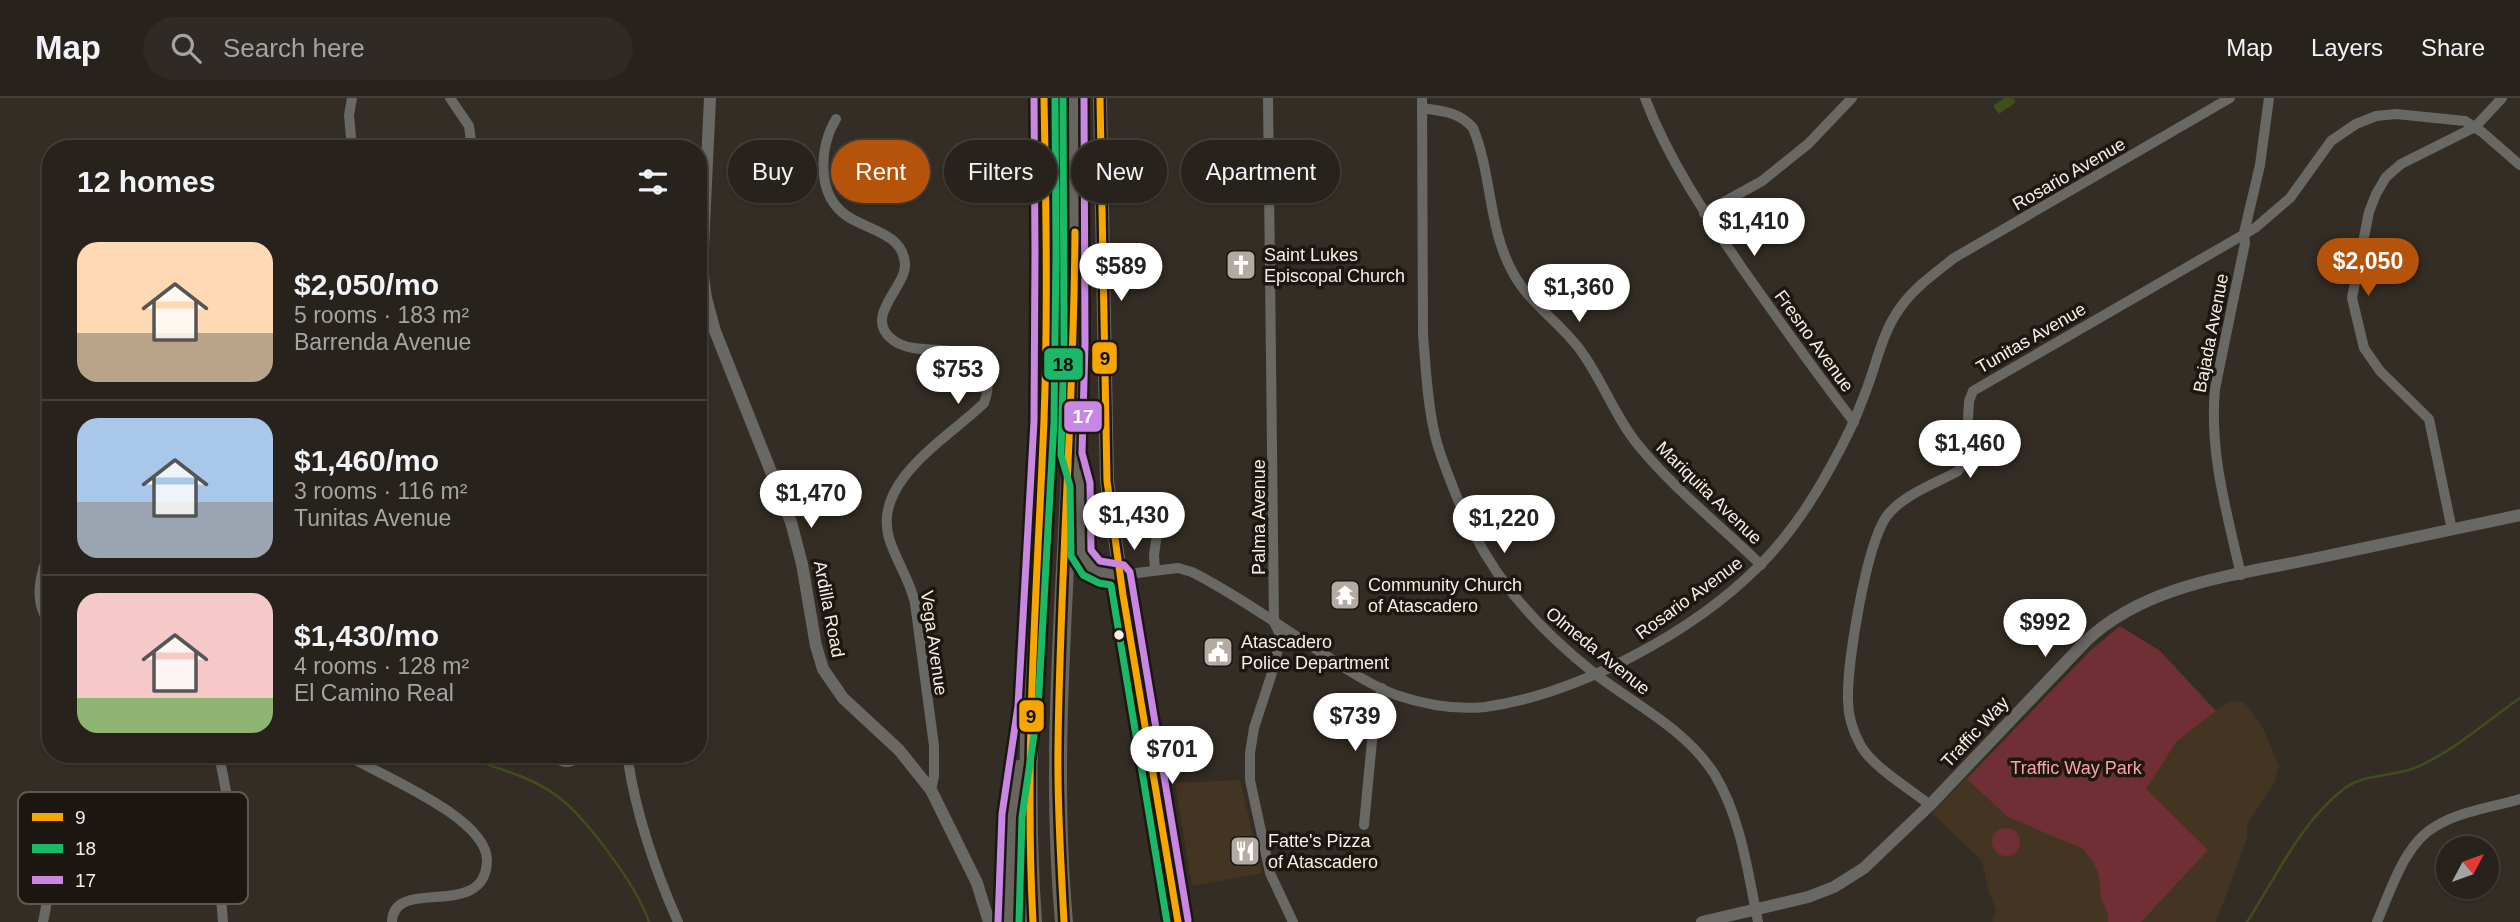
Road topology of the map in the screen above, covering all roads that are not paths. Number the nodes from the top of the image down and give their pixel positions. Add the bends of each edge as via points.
1 (352, 98) edge
2 (450, 98) edge
3 (710, 98) edge
4 (1044, 98) edge
5 (1073, 98) edge
6 (1100, 98) edge
7 (1269, 98) edge
8 (1645, 98) edge
9 (1852, 98) edge
10 (2230, 98) edge
11 (2269, 98) edge
12 (2502, 98) edge
13 (1422, 103) edge
14 (836, 119) dead end
15 (2475, 127) junction
16 (351, 140) edge
17 (470, 140) edge
18 (707, 155) edge
19 (2520, 165) edge
20 (1704, 213) junction
21 (2244, 233) junction
22 (707, 302) edge
23 (1854, 422) junction
24 (1071, 454) junction
25 (1160, 514) dead end
26 (2520, 515) edge
27 (2452, 530) junction
28 (1761, 565) junction
29 (42, 569) edge
30 (1155, 570) junction
31 (1119, 575) junction
32 (2241, 575) junction
33 (42, 608) edge
34 (1274, 622) junction
35 (1596, 674) junction
36 (1382, 688) junction
37 (1028, 707) junction
38 (220, 763) edge
39 (362, 763) edge
40 (628, 763) edge
41 (931, 790) junction
42 (226, 792) edge
43 (2520, 799) edge
44 (1930, 805) junction
45 (1364, 825) dead end
46 (47, 904) edge
47 (222, 904) edge
48 (1757, 916) edge
49 (43, 922) edge
50 (223, 922) edge
51 (392, 922) edge
52 (678, 922) edge
53 (989, 922) edge
54 (1008, 922) edge
55 (1033, 922) edge
56 (1064, 922) edge
57 (1178, 922) edge
58 (1293, 922) edge
59 (1702, 922) edge
60 (2376, 922) edge

1 - 16 street
2 - 17 street via 468,126
3 - 18 street, Ardilla Road
4 - 37 highway via 1045,368
5 - 24 highway
6 - 31 main road via 1106,459
7 - 34 street, Palma Avenue
8 - 20 street, Fresno Avenue via 1670,155
9 - 20 street via 1808,144 1762,181
10 - 23 street, Rosario Avenue via 1954,258 1916,289 1890,325
11 - 21 street, Bajada Avenue
12 - 15 street
13 - 28 street, Mariquita Avenue via 1456,114 1473,128 1500,243 1519,284 1571,337 1638,445
13 - 35 street, Olmeda Avenue via 1423,335 1435,436 1460,506 1493,567 1540,626
14 - 41 street, Vega Avenue via 823,153 831,197 846,216 896,243 905,261 905,270 883,312 890,338 907,347 964,353 973,358 987,380 984,403 914,466 891,501 886,519 915,603 934,746
15 - 19 street
15 - 21 street via 2465,121 2396,114 2356,124 2331,141 2282,206
15 - 27 street via 2400,164 2386,177 2370,212 2352,298 2364,348 2380,371 2429,419
20 - 23 street, Fresno Avenue
21 - 32 street, Bajada Avenue via 2213,411 2218,475
21 - 44 street, Tunitas Avenue via 1973,391 1962,466 1893,509 1878,530 1851,662 1850,715 1868,756
22 - 41 street, Ardilla Road via 791,522 818,655 843,698 899,750
23 - 28 street, Rosario Avenue via 1806,506
24 - 31 highway via 1080,484 1081,553 1095,570
24 - 56 highway via 1058,709
25 - 30 street
26 - 27 street, Traffic Way
27 - 32 street, Traffic Way
28 - 35 street, Rosario Avenue via 1682,626
29 - 33 street via 38,594
30 - 31 street, Rosario Avenue
30 - 34 street, Rosario Avenue via 1192,572
31 - 57 main road
32 - 44 street, Traffic Way via 2155,597 2101,627
34 - 36 street, Rosario Avenue
34 - 58 street, Palma Avenue via 1281,637 1254,728 1250,780 1270,873
35 - 36 street, Rosario Avenue via 1484,707 1430,703
35 - 48 street, Olmeda Avenue via 1685,739 1710,769 1734,817
36 - 45 street via 1374,720
37 - 54 highway via 1012,816
37 - 55 highway
38 - 42 street
39 - 51 street via 443,806 469,828 486,854 482,879 472,890 399,904
40 - 52 street via 652,853
41 - 53 street, Ardilla Road via 976,883
43 - 60 street via 2434,827 2406,859
44 - 48 street, Traffic Way via 1876,859 1849,878
46 - 49 street
47 - 50 street
48 - 59 street, Traffic Way

